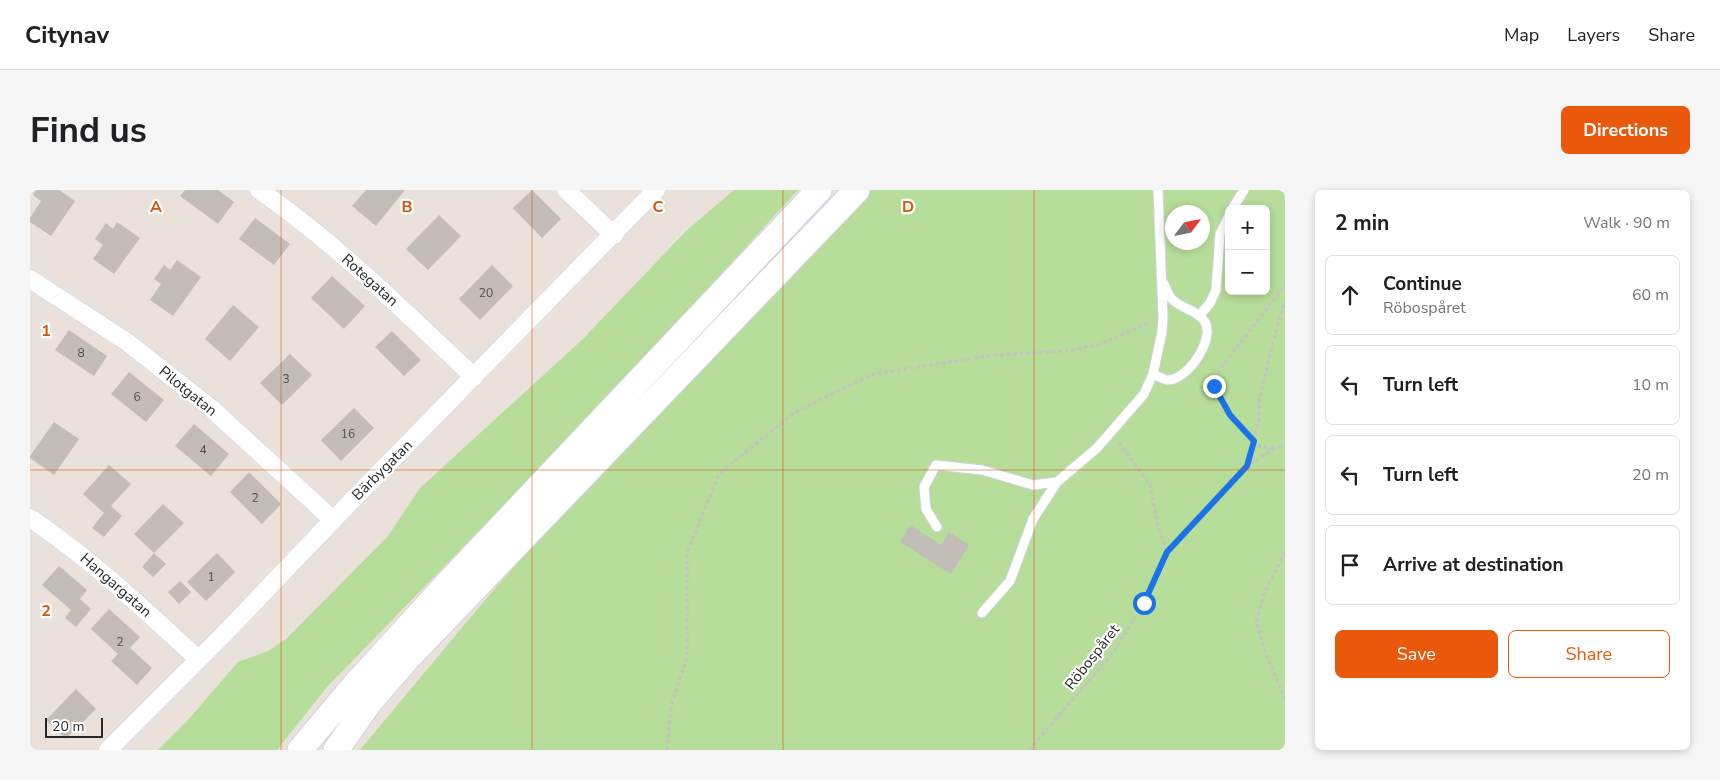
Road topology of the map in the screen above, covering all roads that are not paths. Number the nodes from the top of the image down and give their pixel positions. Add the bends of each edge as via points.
1 (259, 190) edge
2 (566, 190) edge
3 (656, 190) edge
4 (820, 190) edge
5 (856, 190) edge
6 (1158, 190) edge
7 (1244, 190) edge
8 (1235, 205) edge
9 (1225, 224) edge
10 (614, 235) junction
11 (30, 279) edge
12 (1161, 279) junction
13 (1199, 316) junction
14 (1153, 374) junction
15 (474, 377) junction
16 (1057, 482) junction
17 (30, 518) edge
18 (333, 520) junction
19 (937, 527) dead end
20 (982, 613) dead end
21 (198, 659) junction
22 (108, 750) edge
23 (300, 750) edge
24 (336, 750) edge

1 - 15 street, Rotegatan via 368,277
2 - 10 street
3 - 10 street, Bärbygatan
4 - 23 main road via 447,584
5 - 24 main road via 407,659
6 - 12 lane
7 - 8 lane
9 - 13 lane via 1220,234 1216,290
10 - 15 street, Bärbygatan
11 - 18 street, Pilotgatan via 127,342 212,409
12 - 13 lane via 1170,297
12 - 14 lane via 1162,332
13 - 14 lane via 1208,332 1205,345 1190,368 1167,380
14 - 16 lane via 1144,394 1097,448
15 - 18 street, Bärbygatan
16 - 19 lane via 1033,484 982,470 936,465 924,487 926,509
16 - 20 lane via 1033,519 1010,581
17 - 21 street, Hangargatan via 133,598
18 - 21 street, Bärbygatan
21 - 22 street, Bärbygatan

